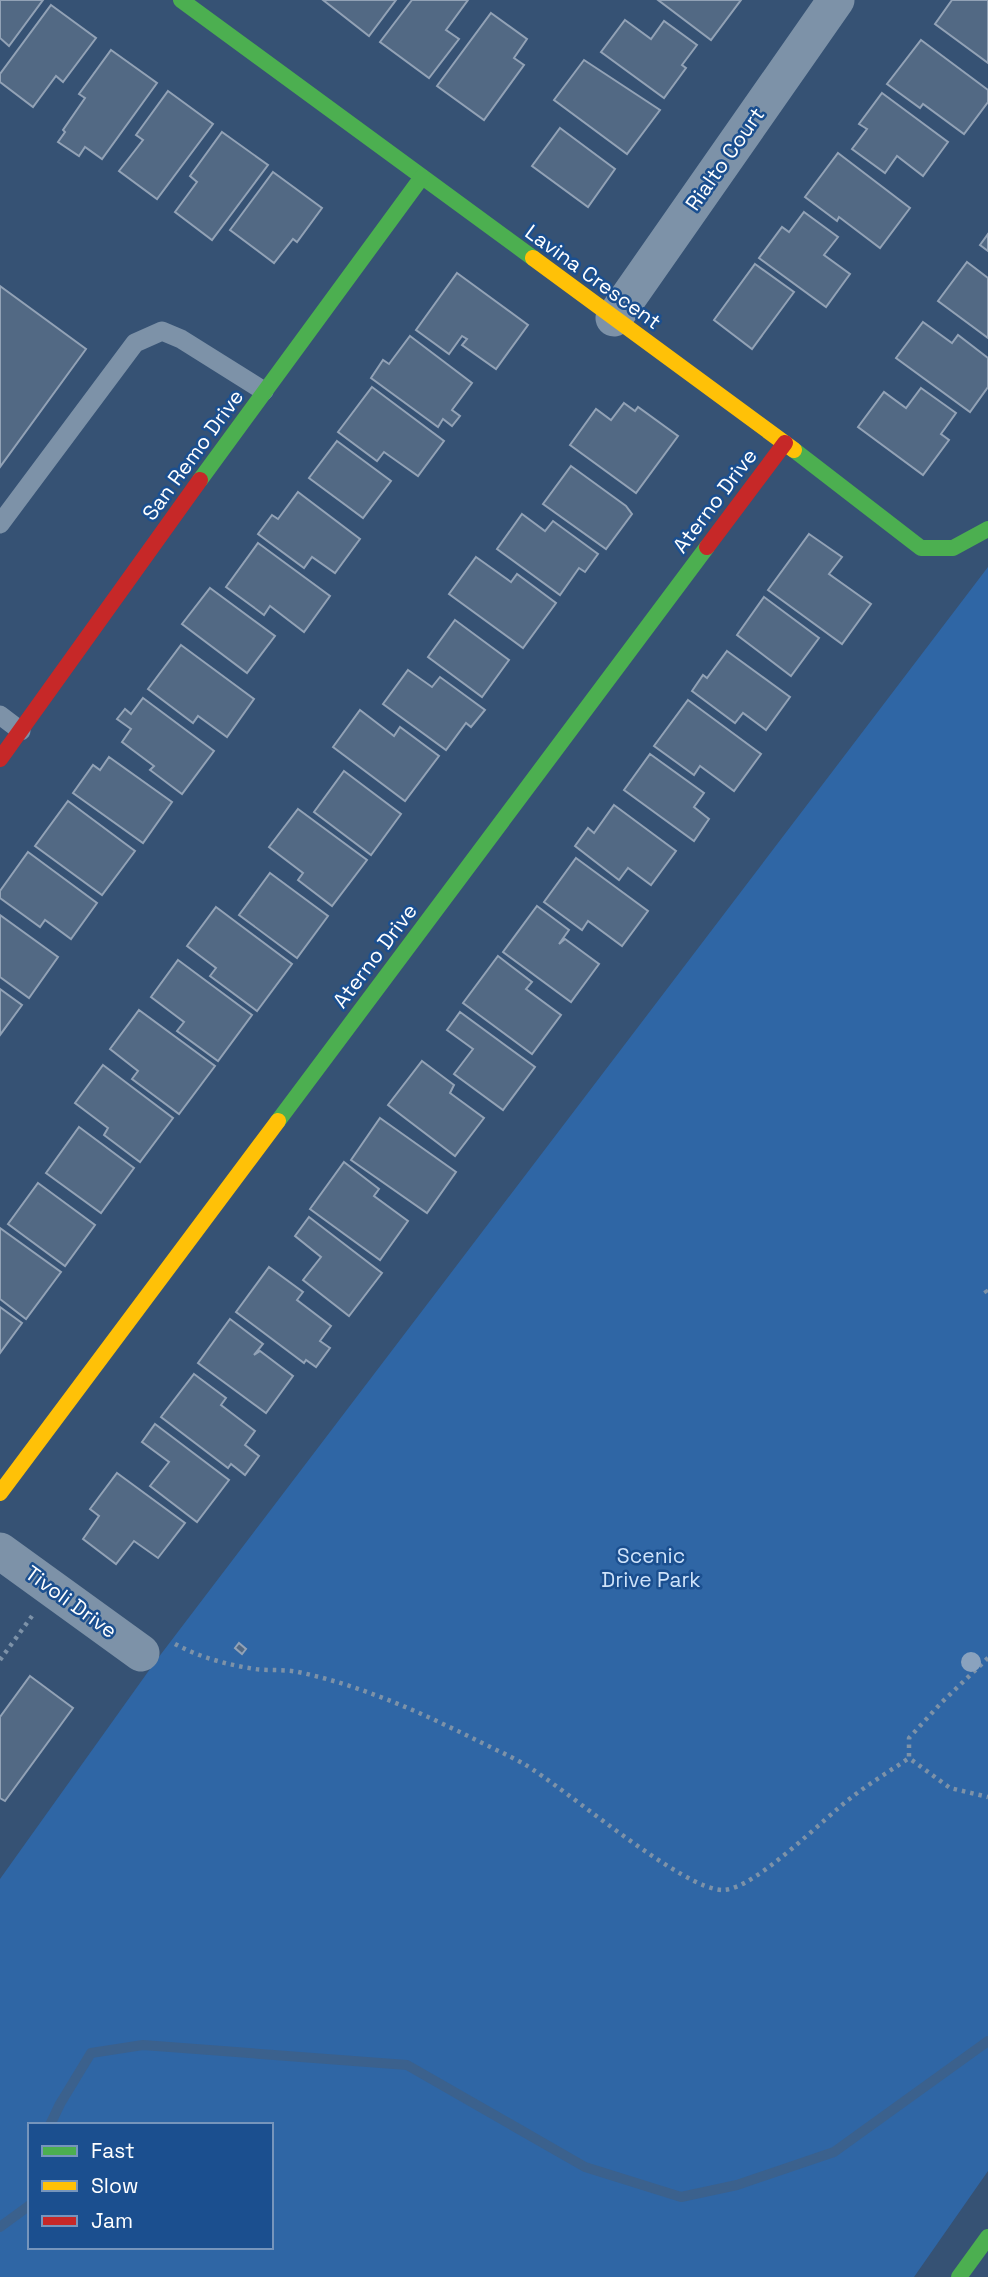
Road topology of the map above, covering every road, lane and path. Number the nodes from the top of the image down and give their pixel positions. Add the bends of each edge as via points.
1 (181, 0) edge
2 (835, 0) edge
3 (422, 177) junction
4 (614, 318) junction
5 (264, 391) junction
6 (785, 443) junction
7 (0, 524) edge
8 (988, 529) edge
9 (0, 715) edge
10 (21, 731) junction
11 (0, 759) edge
12 (0, 1493) edge
13 (0, 1551) edge
14 (35, 1613) dead end
15 (141, 1653) joint
16 (988, 1658) edge
17 (0, 1660) edge
18 (909, 1758) junction
19 (988, 1797) edge
20 (988, 2237) edge
21 (959, 2277) edge

1 - 3 street, Lavina Crescent
2 - 4 street, Rialto Court
3 - 4 street, Lavina Crescent
3 - 5 street, San Remo Drive
4 - 6 street, Lavina Crescent
5 - 7 lane via 162,331 135,344
5 - 10 street, San Remo Drive
6 - 8 street, Lavina Crescent via 921,548 953,548
6 - 12 street, Aterno Drive
9 - 10 lane
10 - 11 street, San Remo Drive
13 - 15 street, Tivoli Drive
14 - 17 path
15 - 18 path via 166,1639 218,1661 297,1672 367,1692 432,1718 523,1763 653,1857 700,1885 722,1890 738,1887 774,1863 852,1796
16 - 18 path via 909,1738
18 - 19 path via 950,1788
20 - 21 street

